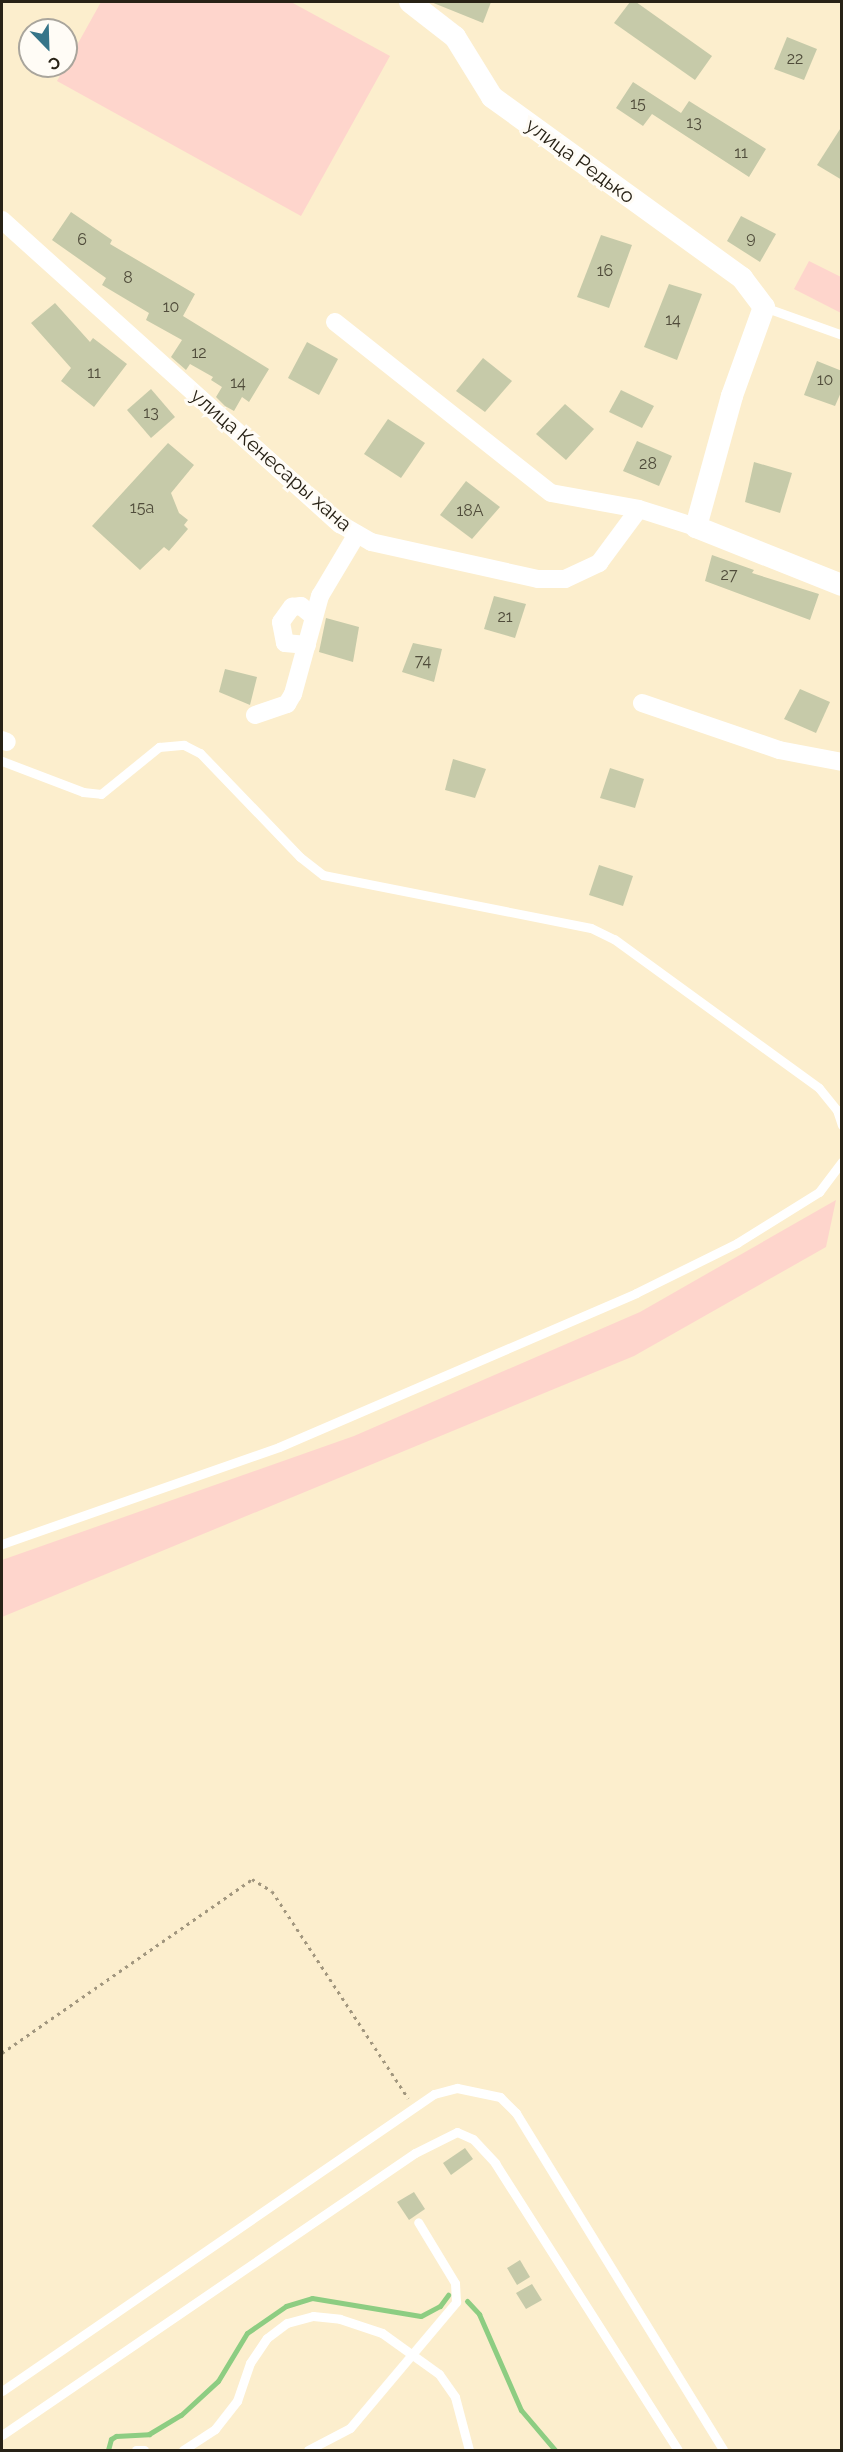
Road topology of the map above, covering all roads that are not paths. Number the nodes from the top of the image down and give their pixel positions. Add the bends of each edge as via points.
1 (410, 2) edge
2 (2, 220) edge
3 (764, 307) junction
4 (335, 322) dead end
5 (842, 335) edge
6 (639, 509) junction
7 (696, 527) junction
8 (357, 534) junction
9 (842, 585) edge
10 (313, 616) junction
11 (307, 645) junction
12 (642, 703) dead end
13 (255, 715) dead end
14 (2, 761) edge
15 (842, 762) edge
16 (842, 1125) edge
17 (842, 1162) edge
18 (2, 1544) edge
19 (418, 2222) dead end
20 (412, 2353) junction
21 (2, 2391) edge
22 (2, 2435) edge
23 (136, 2451) edge
24 (144, 2451) edge
25 (183, 2451) edge
26 (308, 2451) edge
27 (469, 2451) edge
28 (678, 2451) edge
29 (723, 2451) edge

1 - 3 street, улица Редько via 454,37 492,97 742,278
2 - 8 street, улица Кенесары хана via 164,369 340,524
3 - 5 lane
3 - 7 street via 732,396
4 - 6 street via 551,493
6 - 7 street
6 - 8 street, улица Кенесары хана via 599,563 565,579 527,576 371,542
7 - 9 street
8 - 10 street via 320,596
10 - 11 street
10 - 11 street via 301,606 292,607 281,622 285,643
11 - 13 street via 287,704
12 - 15 street via 779,750
14 - 16 lane via 83,792 101,794 159,747 184,745 200,753 300,857 323,875 591,928 614,939 819,1088 837,1110
17 - 18 lane via 819,1192 737,1242 636,1293 279,1448
19 - 20 lane via 458,2293 450,2312
20 - 25 lane via 382,2333 340,2319 313,2316 287,2323 267,2338 250,2363 237,2401 215,2430
20 - 26 lane via 350,2428
20 - 27 lane via 439,2374 455,2397
21 - 29 lane via 414,2107 434,2094 457,2088 500,2097 516,2113
22 - 28 lane via 415,2152 457,2132 473,2139 495,2163
23 - 24 lane

